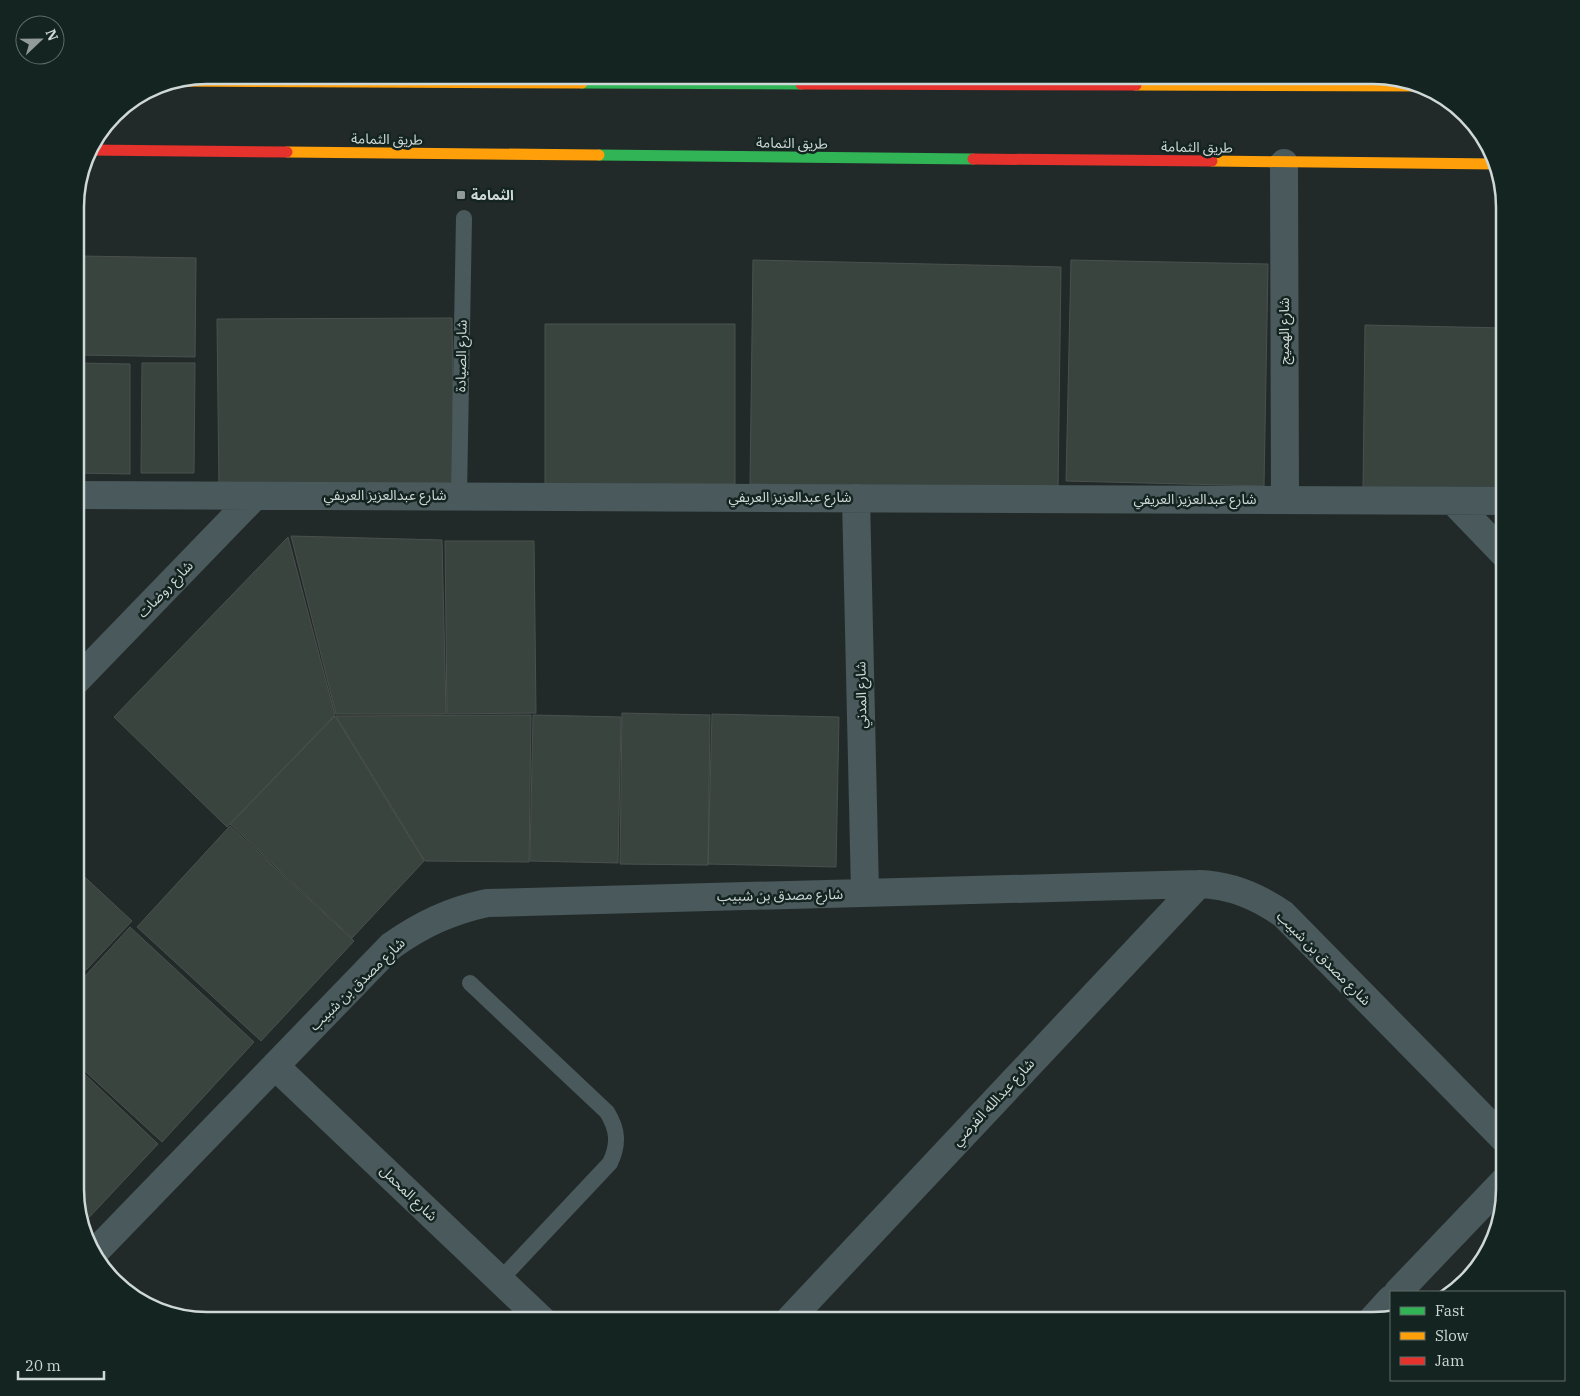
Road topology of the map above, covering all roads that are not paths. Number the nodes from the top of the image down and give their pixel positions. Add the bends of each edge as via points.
1 (800, 84) edge
2 (1396, 86) edge
3 (97, 150) edge
4 (1284, 163) junction
5 (1488, 164) edge
6 (464, 218) dead end
7 (84, 495) edge
8 (459, 495) junction
9 (255, 496) junction
10 (856, 498) junction
11 (1285, 499) junction
12 (1453, 501) junction
13 (1496, 501) edge
14 (1496, 546) edge
15 (84, 673) edge
16 (1198, 884) junction
17 (865, 892) junction
18 (470, 983) dead end
19 (275, 1066) junction
20 (1496, 1131) edge
21 (1496, 1189) edge
22 (99, 1248) edge
23 (500, 1280) junction
24 (1399, 1291) edge
25 (1390, 1301) edge
26 (534, 1312) edge
27 (796, 1312) edge
28 (1380, 1312) edge

1 - 2 main road
3 - 4 main road, طريق الثمامة
4 - 5 main road, طريق الثمامة
4 - 11 street, شارع الهميج
6 - 8 lane, شارع الصيادة
7 - 9 street, شارع عبدالعزيز العريفي
8 - 9 street, شارع عبدالعزيز العريفي
8 - 10 street, شارع عبدالعزيز العريفي
9 - 15 street, شارع روضات
10 - 11 street, شارع عبدالعزيز العريفي
10 - 17 street, شارع المدني
11 - 12 street, شارع عبدالعزيز العريفي
12 - 13 street, شارع عبدالعزيز العريفي
12 - 14 street
16 - 17 street, شارع مصدق بن شبيب
16 - 20 street, شارع مصدق بن شبيب via 1232,888 1283,914
16 - 27 street, شارع عبدالله الفرضي
17 - 19 street, شارع مصدق بن شبيب via 511,902 464,908 415,929 392,946
18 - 23 lane via 607,1112 616,1132 617,1142 610,1163
19 - 22 street, شارع مصدق بن شبيب
19 - 23 street, شارع المحمل
21 - 24 street
23 - 26 street, شارع المحمل
25 - 28 street

